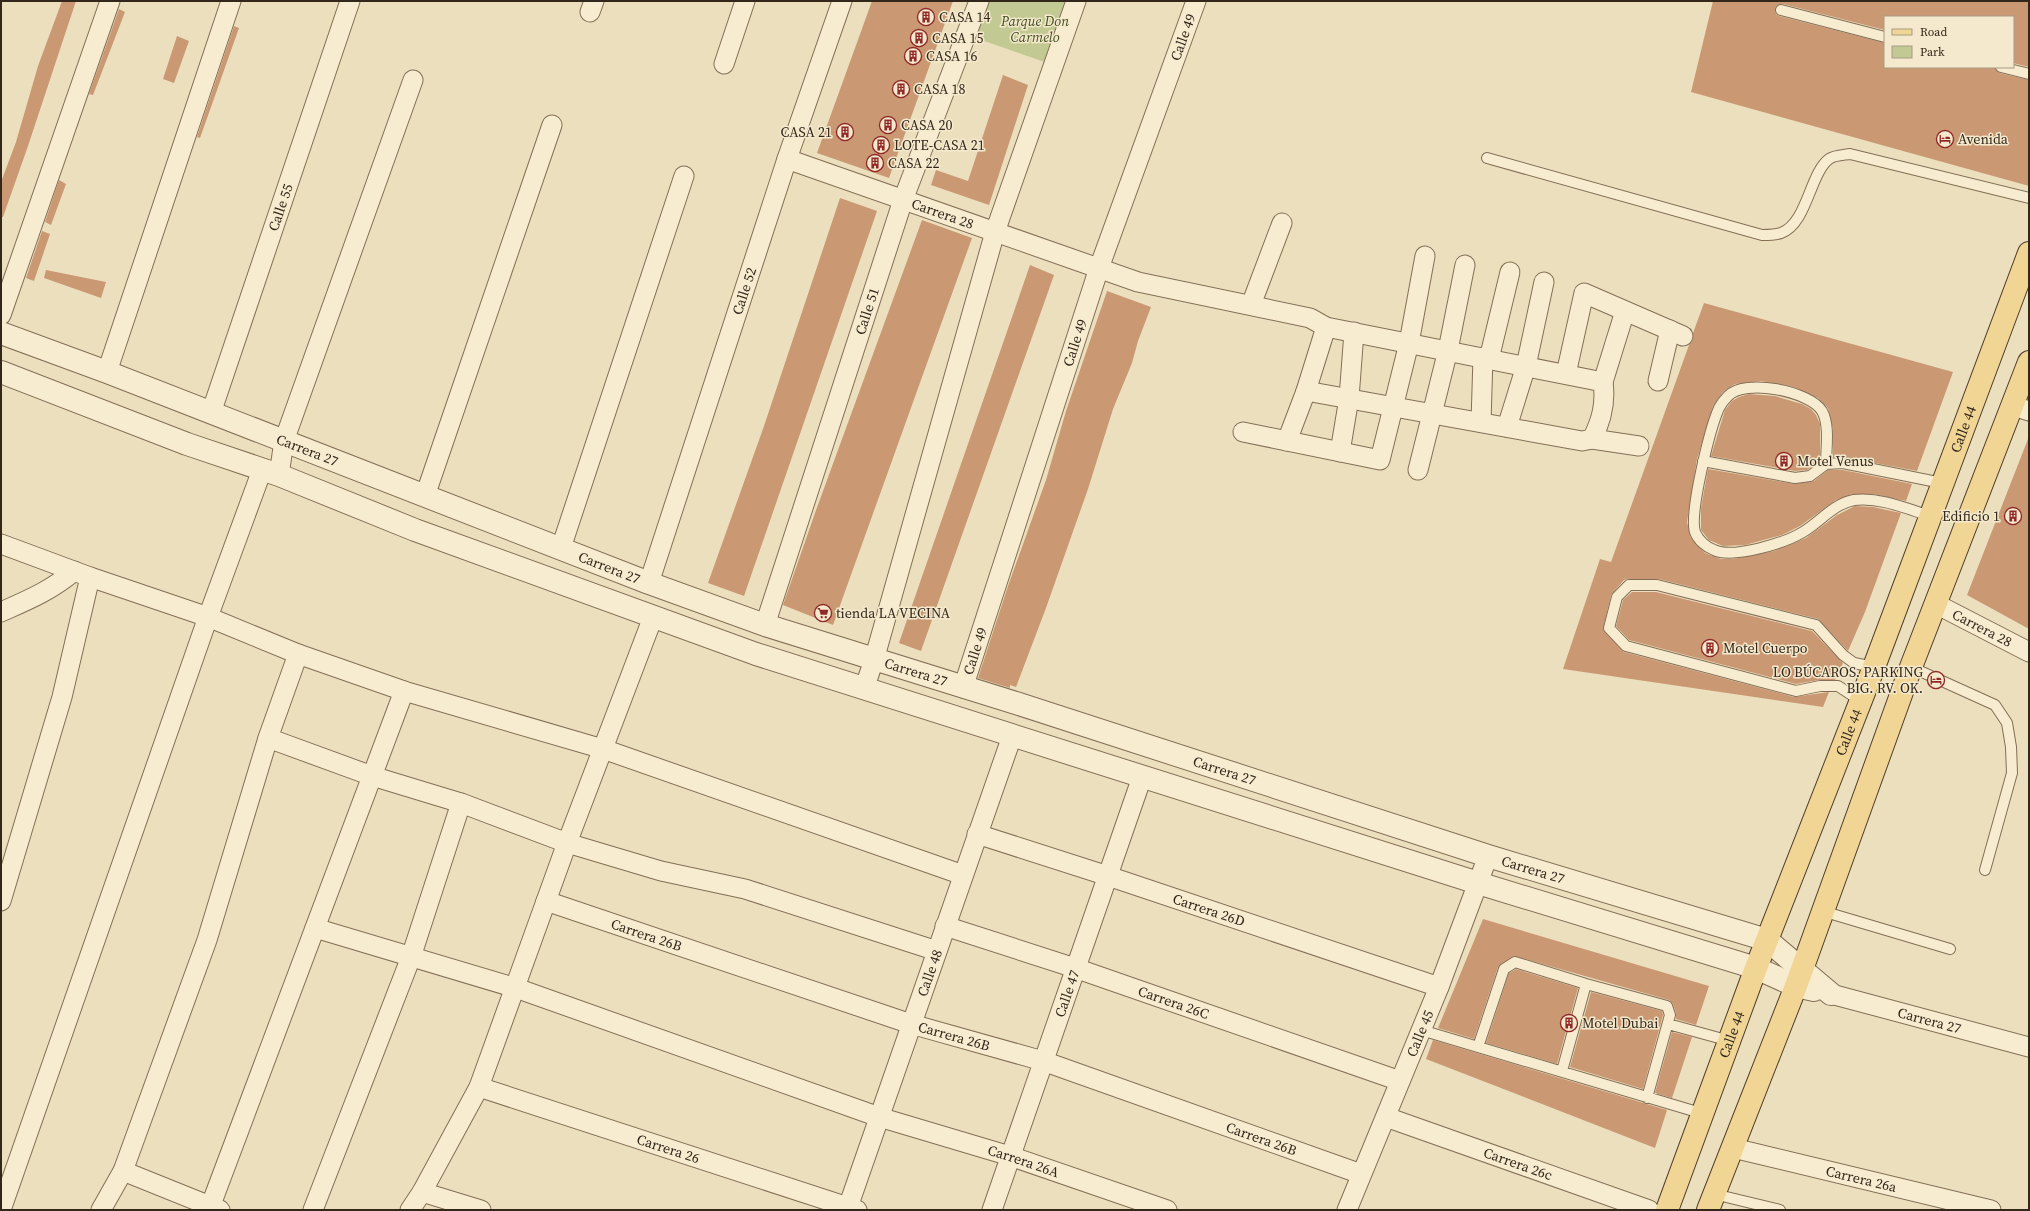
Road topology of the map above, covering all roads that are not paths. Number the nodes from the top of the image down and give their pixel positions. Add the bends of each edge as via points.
1 (110, 1) edge
2 (231, 1) edge
3 (745, 1) edge
4 (842, 1) edge
5 (979, 1) edge
6 (1076, 1) edge
7 (1196, 1) edge
8 (345, 2) edge
9 (1781, 10) dead end
10 (1884, 37) edge
11 (724, 64) dead end
12 (2005, 68) edge
13 (2029, 74) edge
14 (413, 80) dead end
15 (552, 125) dead end
16 (1487, 158) dead end
17 (787, 159) junction
18 (684, 176) dead end
19 (2029, 198) edge
20 (904, 200) junction
21 (1282, 223) dead end
22 (995, 232) junction
23 (2029, 253) edge
24 (1425, 256) dead end
25 (1466, 265) dead end
26 (1099, 268) junction
27 (1510, 272) dead end
28 (1544, 282) dead end
29 (1251, 305) junction
30 (1625, 311) junction
31 (1, 315) edge
32 (1326, 327) junction
33 (1354, 332) junction
34 (1, 333) edge
35 (1409, 343) junction
36 (1448, 350) junction
37 (1486, 358) junction
38 (2029, 362) edge
39 (1526, 366) junction
40 (1, 372) edge
41 (107, 372) junction
42 (1566, 374) junction
43 (1658, 381) dead end
44 (1603, 382) junction
45 (1306, 391) junction
46 (1348, 398) junction
47 (1393, 406) junction
48 (2021, 408) edge
49 (211, 414) junction
50 (1432, 414) junction
51 (1481, 422) junction
52 (1507, 427) junction
53 (1243, 432) dead end
54 (1592, 439) junction
55 (284, 441) junction
56 (1287, 441) junction
57 (1639, 446) dead end
58 (1340, 452) junction
59 (1703, 461) junction
60 (1826, 464) junction
61 (1418, 470) dead end
62 (271, 472) junction
63 (1942, 484) junction
64 (425, 496) junction
65 (1930, 516) junction
66 (1, 544) edge
67 (561, 548) junction
68 (82, 574) junction
69 (649, 582) junction
70 (1936, 604) junction
71 (1, 612) edge
72 (208, 616) junction
73 (653, 617) junction
74 (765, 625) junction
75 (2029, 652) edge
76 (298, 654) junction
77 (874, 660) junction
78 (1874, 667) junction
79 (1911, 667) junction
80 (963, 688) junction
81 (864, 689) junction
82 (404, 691) junction
83 (1861, 701) junction
84 (1012, 736) junction
85 (268, 738) junction
86 (604, 749) junction
87 (372, 776) junction
88 (1142, 777) junction
89 (461, 803) junction
90 (977, 834) junction
91 (567, 843) junction
92 (1488, 856) junction
93 (1985, 870) dead end
94 (963, 875) junction
95 (1108, 876) junction
96 (1478, 883) junction
97 (1, 901) edge
98 (546, 901) junction
99 (1822, 911) junction
100 (945, 926) junction
101 (315, 928) junction
102 (1767, 940) junction
103 (1950, 949) dead end
104 (936, 951) junction
105 (411, 957) junction
106 (1076, 968) junction
107 (1756, 968) junction
108 (1799, 978) junction
109 (1586, 984) junction
110 (1439, 987) junction
111 (516, 988) junction
112 (1831, 994) joint
113 (912, 1024) junction
114 (1668, 1024) junction
115 (1421, 1030) junction
116 (1730, 1041) junction
117 (1478, 1047) junction
118 (2029, 1047) edge
119 (1043, 1061) junction
120 (1562, 1071) junction
121 (1400, 1081) junction
122 (479, 1087) junction
123 (1647, 1098) junction
124 (1704, 1114) junction
125 (879, 1117) junction
126 (1386, 1117) junction
127 (1733, 1148) junction
128 (1010, 1156) junction
129 (123, 1171) junction
130 (1362, 1174) junction
131 (422, 1192) junction
132 (1711, 1202) edge
133 (213, 1208) edge
134 (851, 1209) edge
135 (1, 1210) edge
136 (101, 1210) edge
137 (313, 1210) edge
138 (410, 1210) edge
139 (481, 1210) edge
140 (992, 1210) edge
141 (1167, 1210) edge
142 (1347, 1210) edge
143 (1649, 1210) edge
144 (1666, 1210) edge
145 (1780, 1210) edge
146 (1991, 1210) edge

1 - 31 street
2 - 41 street
3 - 11 street
4 - 17 street, Calle 52
5 - 20 street, Calle 51
6 - 22 street
7 - 26 street, Calle 49
8 - 49 street, Calle 55
9 - 10 lane
12 - 13 lane
14 - 55 street
15 - 64 street
16 - 19 lane via 1762,235 1782,233 1793,223 1806,202 1822,166 1830,158 1850,154
17 - 20 street, Carrera 28
17 - 69 street, Calle 52
18 - 67 street
20 - 22 street, Carrera 28
20 - 74 street, Calle 51
21 - 29 street
22 - 26 street, Carrera 28
22 - 77 street
23 - 63 main road, Calle 44
24 - 35 street
25 - 36 street
26 - 29 street, Carrera 28 via 1138,282
26 - 80 street, Calle 49
27 - 37 street
28 - 39 street
29 - 32 street, Carrera 28 via 1310,318
30 - 42 street via 1584,292
30 - 43 street via 1677,333
30 - 44 street
32 - 33 street, Carrera 28
32 - 45 street
33 - 35 street, Carrera 28
33 - 46 street
34 - 41 street, Carrera 27
35 - 36 street, Carrera 28
35 - 47 street
36 - 37 street, Carrera 28
36 - 50 street
37 - 39 street, Carrera 28
37 - 51 street
38 - 48 main road
39 - 42 street, Carrera 28
39 - 52 street
40 - 62 street, Carrera 27 via 180,441
41 - 49 street, Carrera 27
42 - 44 street, Carrera 28
44 - 54 street via 1605,398 1602,414
45 - 46 street
45 - 56 street
46 - 47 street
46 - 58 street
47 - 50 street
47 - 58 street via 1380,460
48 - 70 main road
49 - 55 street, Carrera 27
50 - 51 street
50 - 61 street
51 - 52 street
52 - 54 street via 1582,441
53 - 56 street
54 - 57 street
55 - 62 street
55 - 64 street, Carrera 27
56 - 58 street
59 - 60 lane via 1795,478 1810,476
59 - 60 lane via 1719,408 1728,395 1740,388 1765,387 1810,401 1821,410 1826,420
59 - 65 lane via 1693,520 1695,532 1704,545 1715,551 1740,552 1782,543 1804,532 1832,509 1852,501 1873,499
60 - 63 lane via 1843,464
62 - 72 street
62 - 73 street, Carrera 27 via 415,530
63 - 65 main road, Calle 44
64 - 67 street, Carrera 27
65 - 78 main road, Calle 44
66 - 68 street
67 - 69 street, Carrera 27
68 - 71 street
68 - 72 street
68 - 97 street via 62,697
69 - 74 street, Carrera 27
70 - 75 street, Carrera 28
70 - 79 main road
72 - 76 street
72 - 135 street
73 - 81 street, Carrera 27
73 - 86 street
74 - 77 street, Carrera 27
76 - 82 street
76 - 85 street
77 - 80 street, Carrera 27
77 - 81 street
78 - 83 main road, Calle 44
78 - 83 lane via 1854,663 1843,655 1816,625 1657,585 1629,585 1617,596 1609,628 1626,646 1796,691 1820,686 1838,686
79 - 93 lane via 1995,705 2007,723 2012,773
79 - 99 main road
80 - 92 street, Carrera 27
81 - 84 street, Carrera 27
82 - 86 street
82 - 87 street
83 - 102 main road, Calle 44
84 - 88 street, Carrera 27
84 - 90 street, Calle 48
85 - 87 street
85 - 129 street via 207,940
86 - 91 street
86 - 94 street
87 - 89 street
87 - 101 street
88 - 95 street, Calle 47
88 - 96 street, Carrera 27
89 - 91 street
89 - 105 street
90 - 94 street, Calle 48
90 - 95 street, Carrera 26D
91 - 98 street
91 - 104 street via 662,871 745,889
92 - 96 street, Calle 45
92 - 102 street, Carrera 27
94 - 100 street, Calle 48
95 - 106 street, Calle 47
95 - 110 street, Carrera 26D
96 - 107 street, Carrera 27
96 - 110 street, Calle 45
98 - 111 street
98 - 113 street, Carrera 26B
99 - 103 lane
99 - 108 main road
100 - 104 street, Calle 48
100 - 106 street, Carrera 26C
101 - 105 street, Carrera 26A
101 - 133 street
102 - 107 main road, Calle 44
102 - 108 street, Carrera 27
104 - 113 street, Calle 48
105 - 111 street, Carrera 26A
105 - 137 street
106 - 119 street, Calle 47
106 - 121 street, Carrera 26C
107 - 108 street, Carrera 27
107 - 116 main road, Calle 44
108 - 112 street, Carrera 27
108 - 127 main road
109 - 114 lane via 1667,1006 1670,1015
109 - 117 lane via 1515,962 1504,970
109 - 120 lane
110 - 115 street, Calle 45
111 - 122 street
111 - 125 street, Carrera 26A
112 - 118 street, Carrera 27
113 - 119 street, Carrera 26B
113 - 125 street, Calle 48
114 - 116 lane
114 - 123 lane
115 - 117 lane
115 - 121 street, Calle 45
116 - 124 main road, Calle 44
117 - 120 lane
119 - 128 street, Calle 47
119 - 130 street, Carrera 26B
120 - 123 lane
121 - 126 street, Calle 45
122 - 131 street
122 - 134 street, Carrera 26
123 - 124 lane
124 - 144 main road, Calle 44
125 - 128 street, Carrera 26A
125 - 134 street, Calle 48
126 - 130 street, Calle 45
126 - 143 street, Carrera 26c
127 - 132 main road
127 - 146 street, Carrera 26a
128 - 140 street, Calle 47
128 - 141 street, Carrera 26A
129 - 133 street
129 - 136 street
130 - 142 street, Calle 45
131 - 138 street
131 - 139 street
132 - 145 lane

